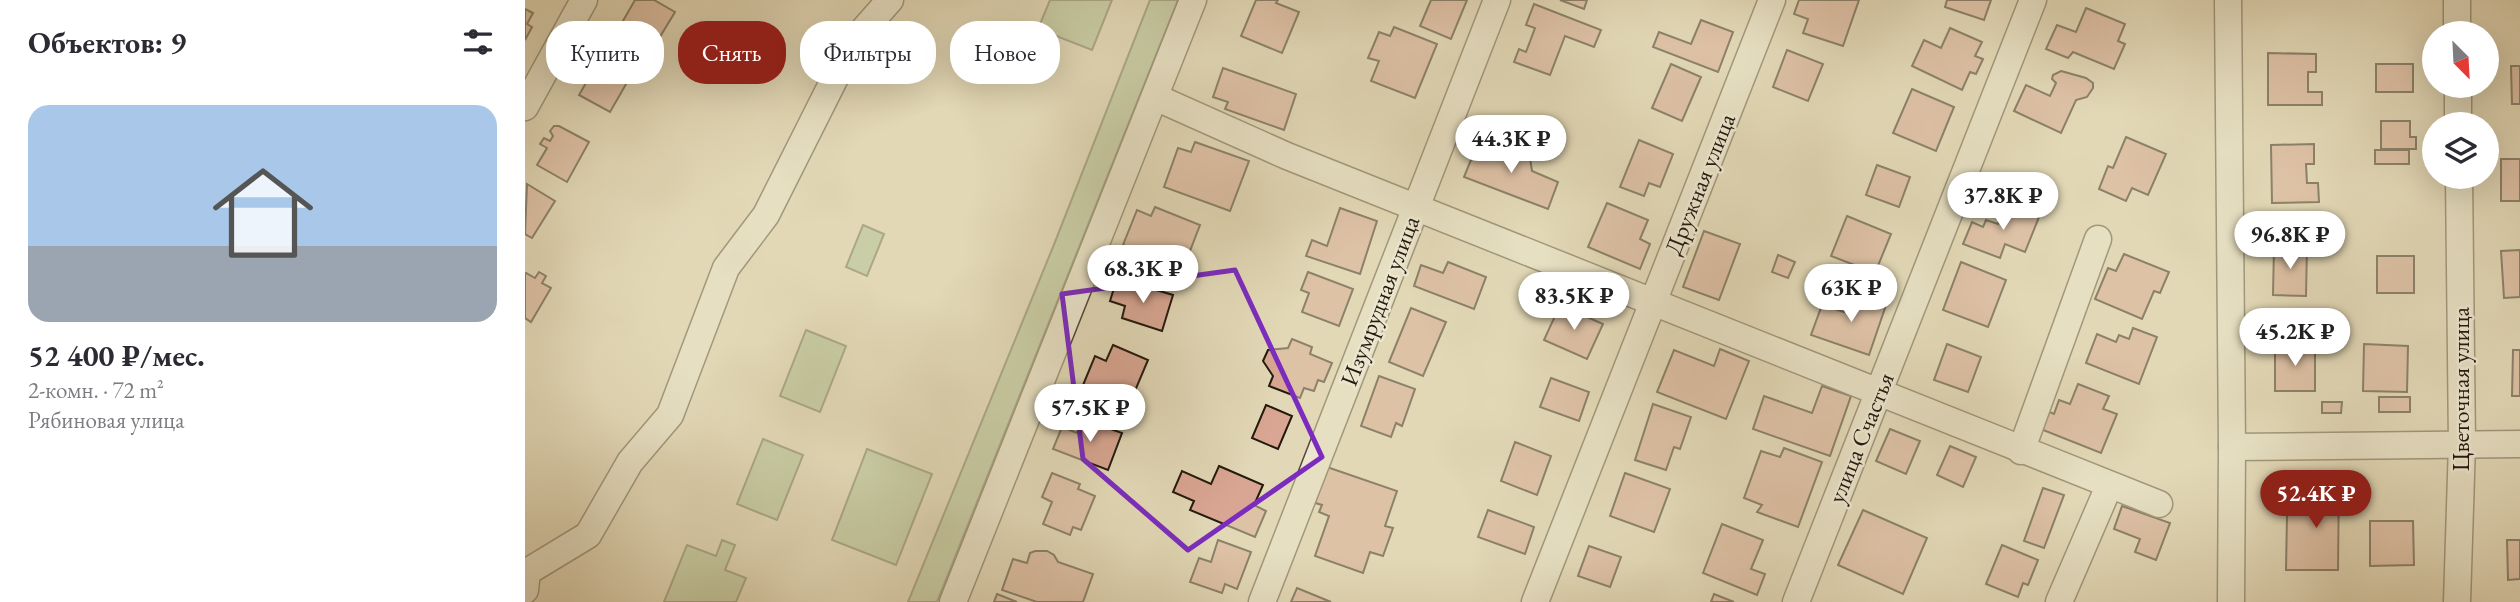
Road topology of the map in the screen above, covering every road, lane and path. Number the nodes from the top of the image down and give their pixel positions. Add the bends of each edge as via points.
1 (584, 0) edge
2 (890, 0) edge
3 (1193, 0) edge
4 (1497, 0) edge
5 (1772, 0) edge
6 (2033, 0) edge
7 (2228, 0) edge
8 (2457, 0) edge
9 (2457, 21) edge
10 (1155, 97) junction
11 (525, 107) edge
12 (2459, 189) edge
13 (1416, 208) junction
14 (2098, 239) dead end
15 (1653, 303) junction
16 (1878, 393) junction
17 (2462, 444) junction
18 (2520, 444) edge
19 (2232, 447) junction
20 (2021, 451) junction
21 (2109, 486) junction
22 (2159, 504) dead end
23 (526, 573) edge
24 (953, 602) edge
25 (1262, 602) edge
26 (1535, 602) edge
27 (1796, 602) edge
28 (2059, 602) edge
29 (2231, 602) edge
30 (2457, 602) edge

1 - 11 street
2 - 23 street via 853,42 766,215 726,268 670,415 630,462 588,535
3 - 10 street
4 - 13 street, Изумрудная улица
5 - 15 street, Дружная улица
6 - 16 street, улица Счастья
7 - 19 street
8 - 9 street
10 - 13 street
10 - 24 street
12 - 17 street, Цветочная улица
13 - 15 street
13 - 25 street, Изумрудная улица
14 - 20 street
15 - 16 street
15 - 26 street, Дружная улица
16 - 20 street
16 - 27 street, улица Счастья
17 - 18 street
17 - 19 street
17 - 30 street, Цветочная улица
19 - 29 street
20 - 21 street
21 - 22 street
21 - 28 street

